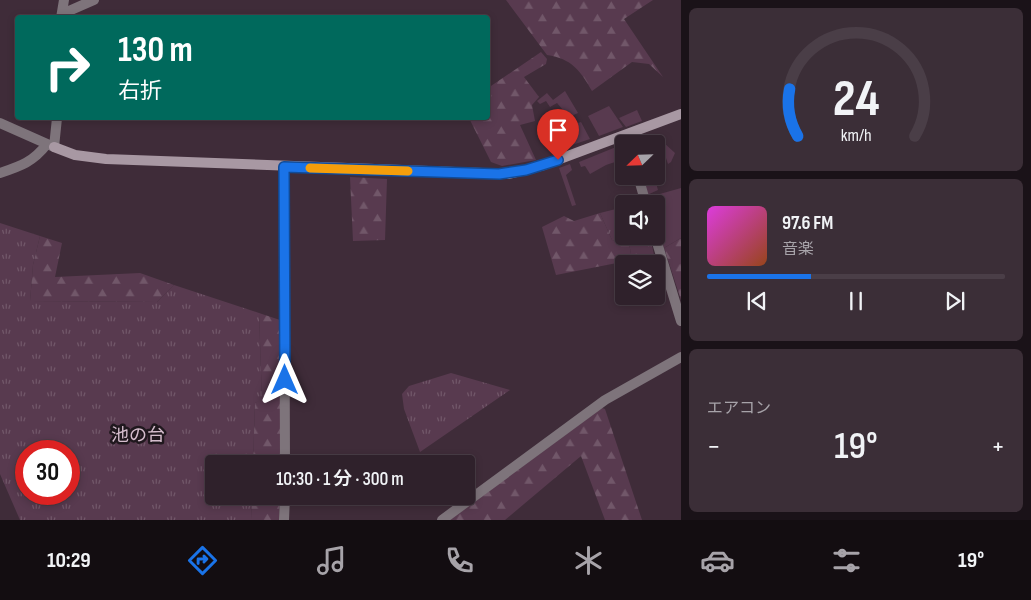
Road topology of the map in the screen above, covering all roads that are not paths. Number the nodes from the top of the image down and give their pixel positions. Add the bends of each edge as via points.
1 (64, 0) edge
2 (94, 0) edge
3 (61, 15) edge
4 (63, 15) edge
5 (681, 114) edge
6 (57, 120) edge
7 (0, 124) edge
8 (636, 135) edge
9 (615, 143) edge
10 (51, 145) junction
11 (284, 167) junction
12 (0, 172) edge
13 (657, 245) edge
14 (681, 321) edge
15 (681, 356) edge
16 (285, 455) edge
17 (285, 505) edge
18 (284, 520) edge
19 (442, 520) edge

1 - 3 street
2 - 4 street
5 - 8 street
6 - 10 street
7 - 10 street
9 - 11 street via 510,174
10 - 11 street via 75,155 106,159
10 - 12 street via 26,165
11 - 16 street
13 - 14 street
15 - 19 street via 602,402
17 - 18 street

